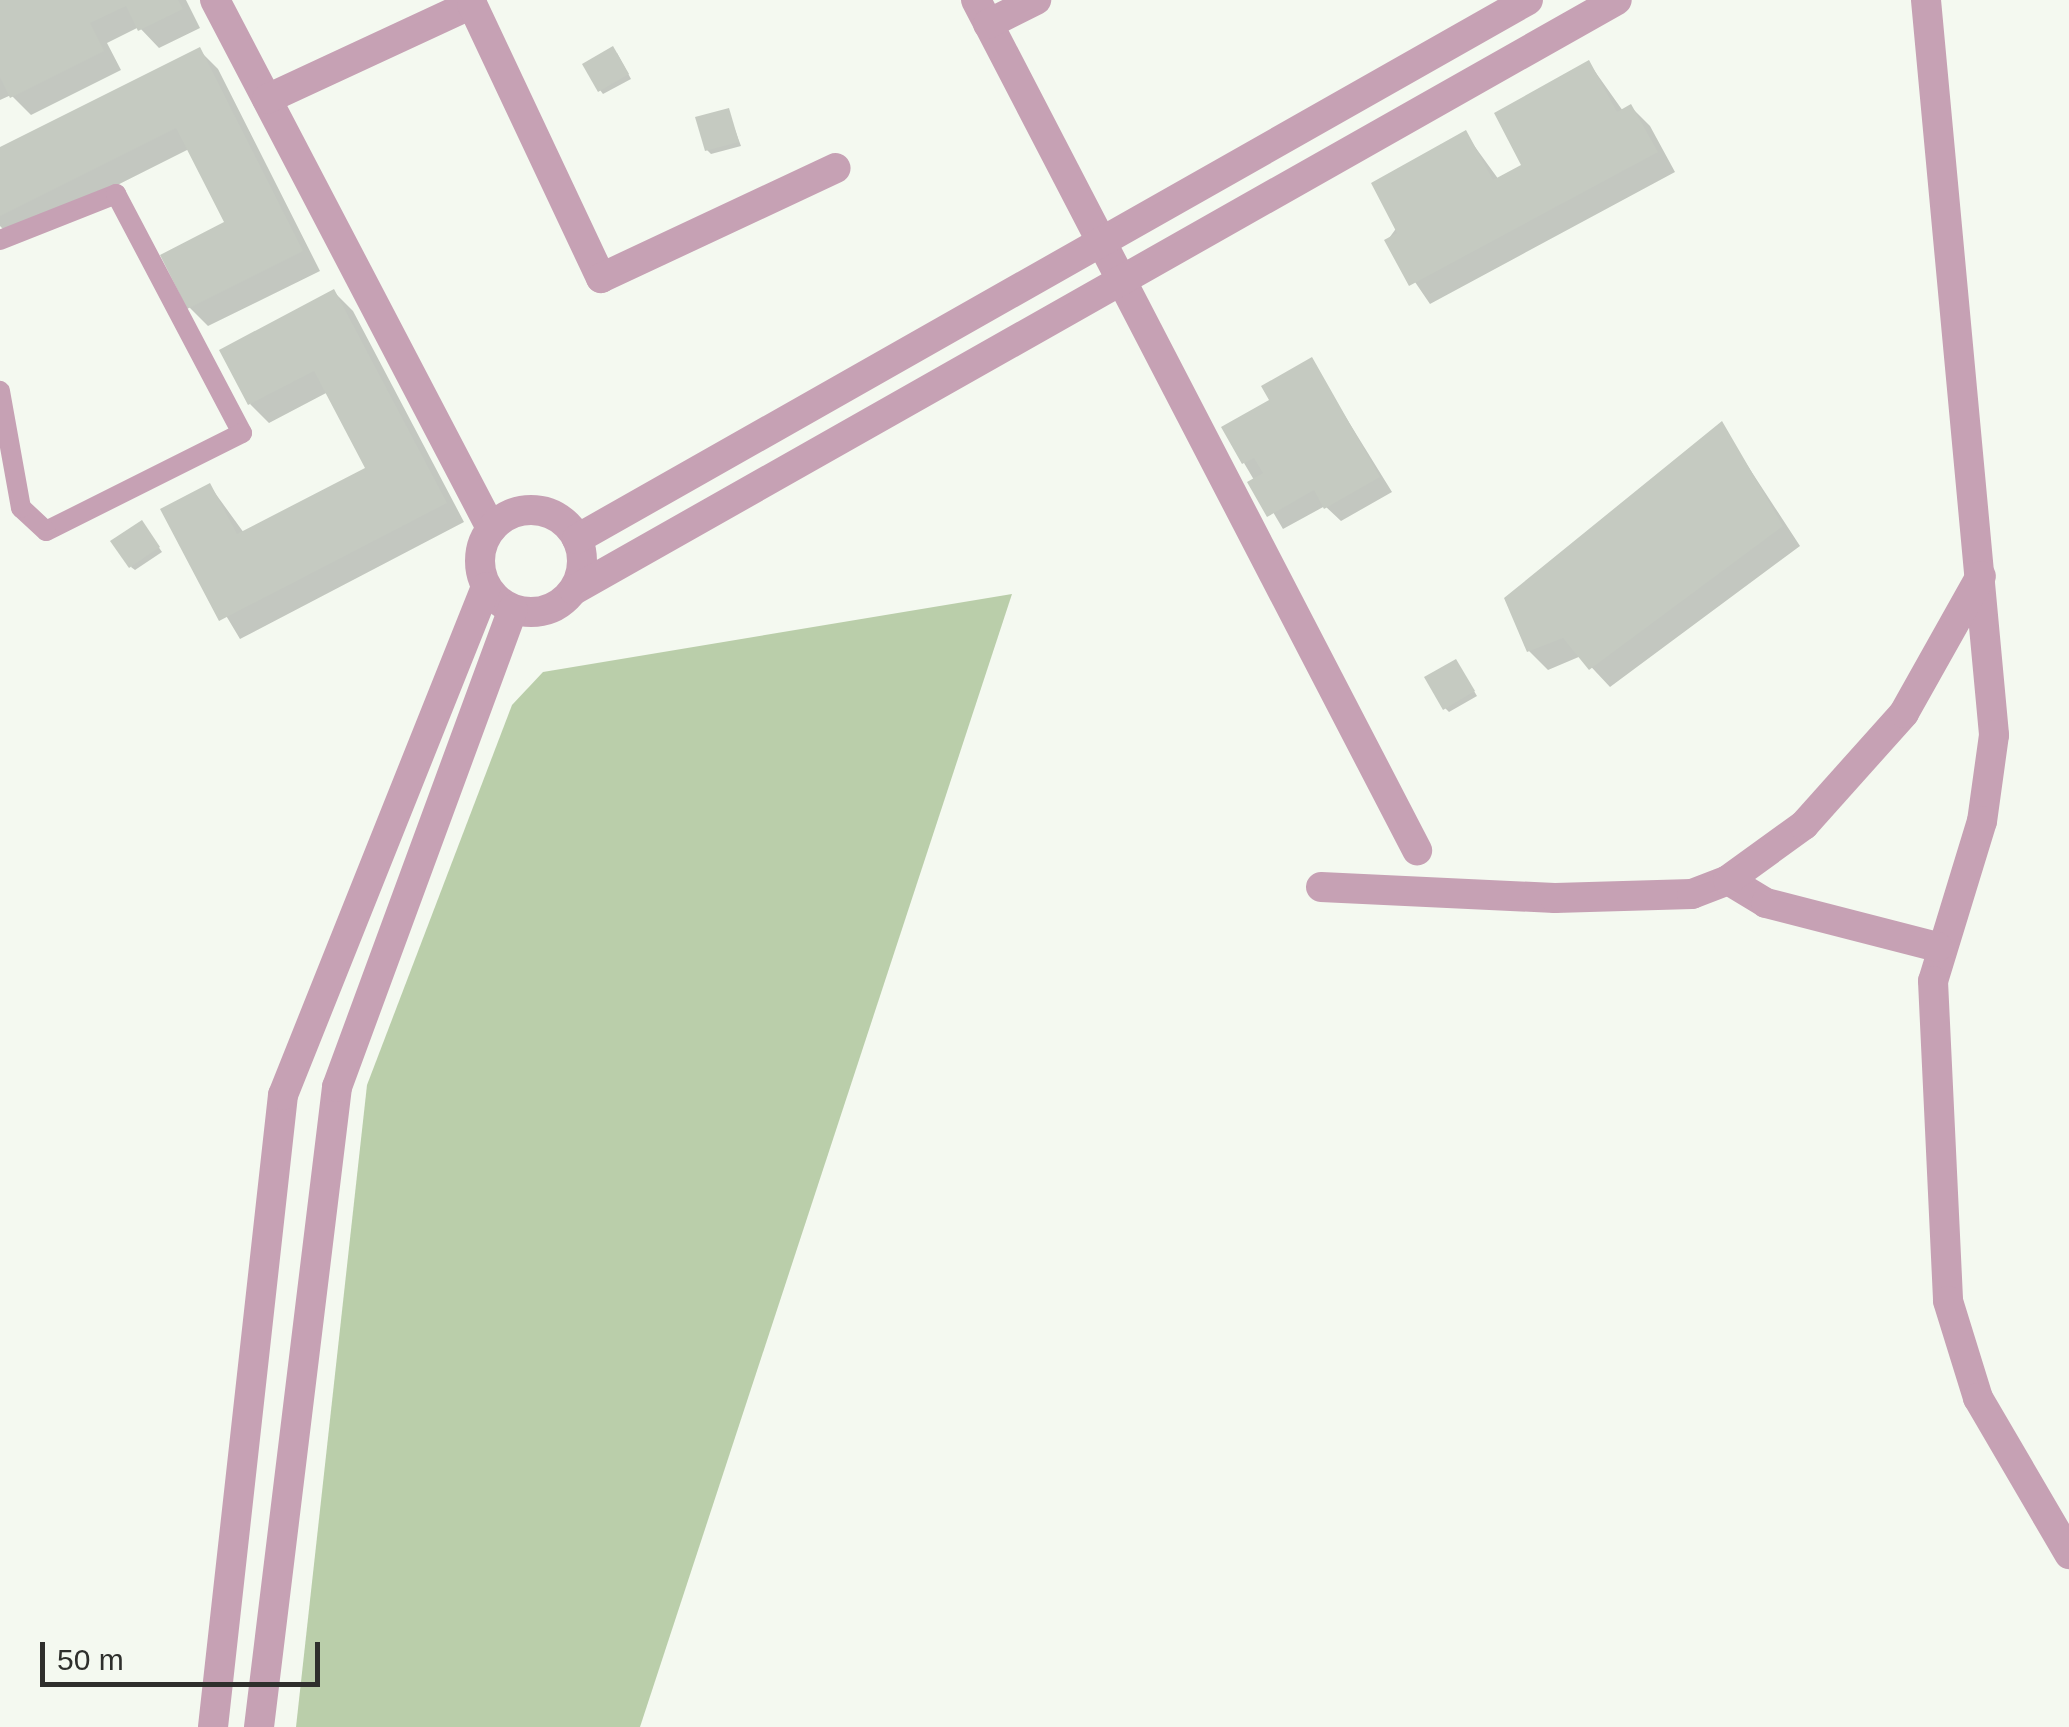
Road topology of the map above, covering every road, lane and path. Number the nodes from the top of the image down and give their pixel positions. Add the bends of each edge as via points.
1 (216, 0) edge
2 (1036, 0) edge
3 (1528, 0) edge
4 (1617, 0) edge
5 (1926, 0) edge
6 (982, 12) edge
7 (267, 99) junction
8 (836, 168) dead end
9 (0, 240) edge
10 (1101, 241) junction
11 (1121, 280) junction
12 (0, 391) edge
13 (491, 528) junction
14 (577, 539) junction
15 (1983, 574) junction
16 (486, 587) junction
17 (574, 590) junction
18 (512, 609) junction
19 (1417, 850) dead end
20 (1728, 880) junction
21 (1321, 887) dead end
22 (1938, 947) junction
23 (2069, 1554) edge
24 (213, 1727) edge
25 (259, 1727) edge

1 - 7 street
2 - 6 street
3 - 10 street
4 - 11 street
5 - 15 street
6 - 10 street
7 - 8 street via 472,4 601,278
7 - 13 street
9 - 12 lane via 116,194 242,434 46,532 21,508
10 - 11 street
10 - 14 street
11 - 17 street
11 - 19 street
13 - 14 street via 527,510 565,522
13 - 16 street via 480,562
14 - 17 street
15 - 20 street via 1904,713 1804,826
15 - 22 street via 1994,735 1982,821
16 - 18 street
16 - 24 street via 283,1096
17 - 18 street via 535,612
18 - 25 street via 337,1087
20 - 21 street via 1692,894 1605,898
20 - 22 street via 1766,903
22 - 23 street via 1948,1301 1978,1398

